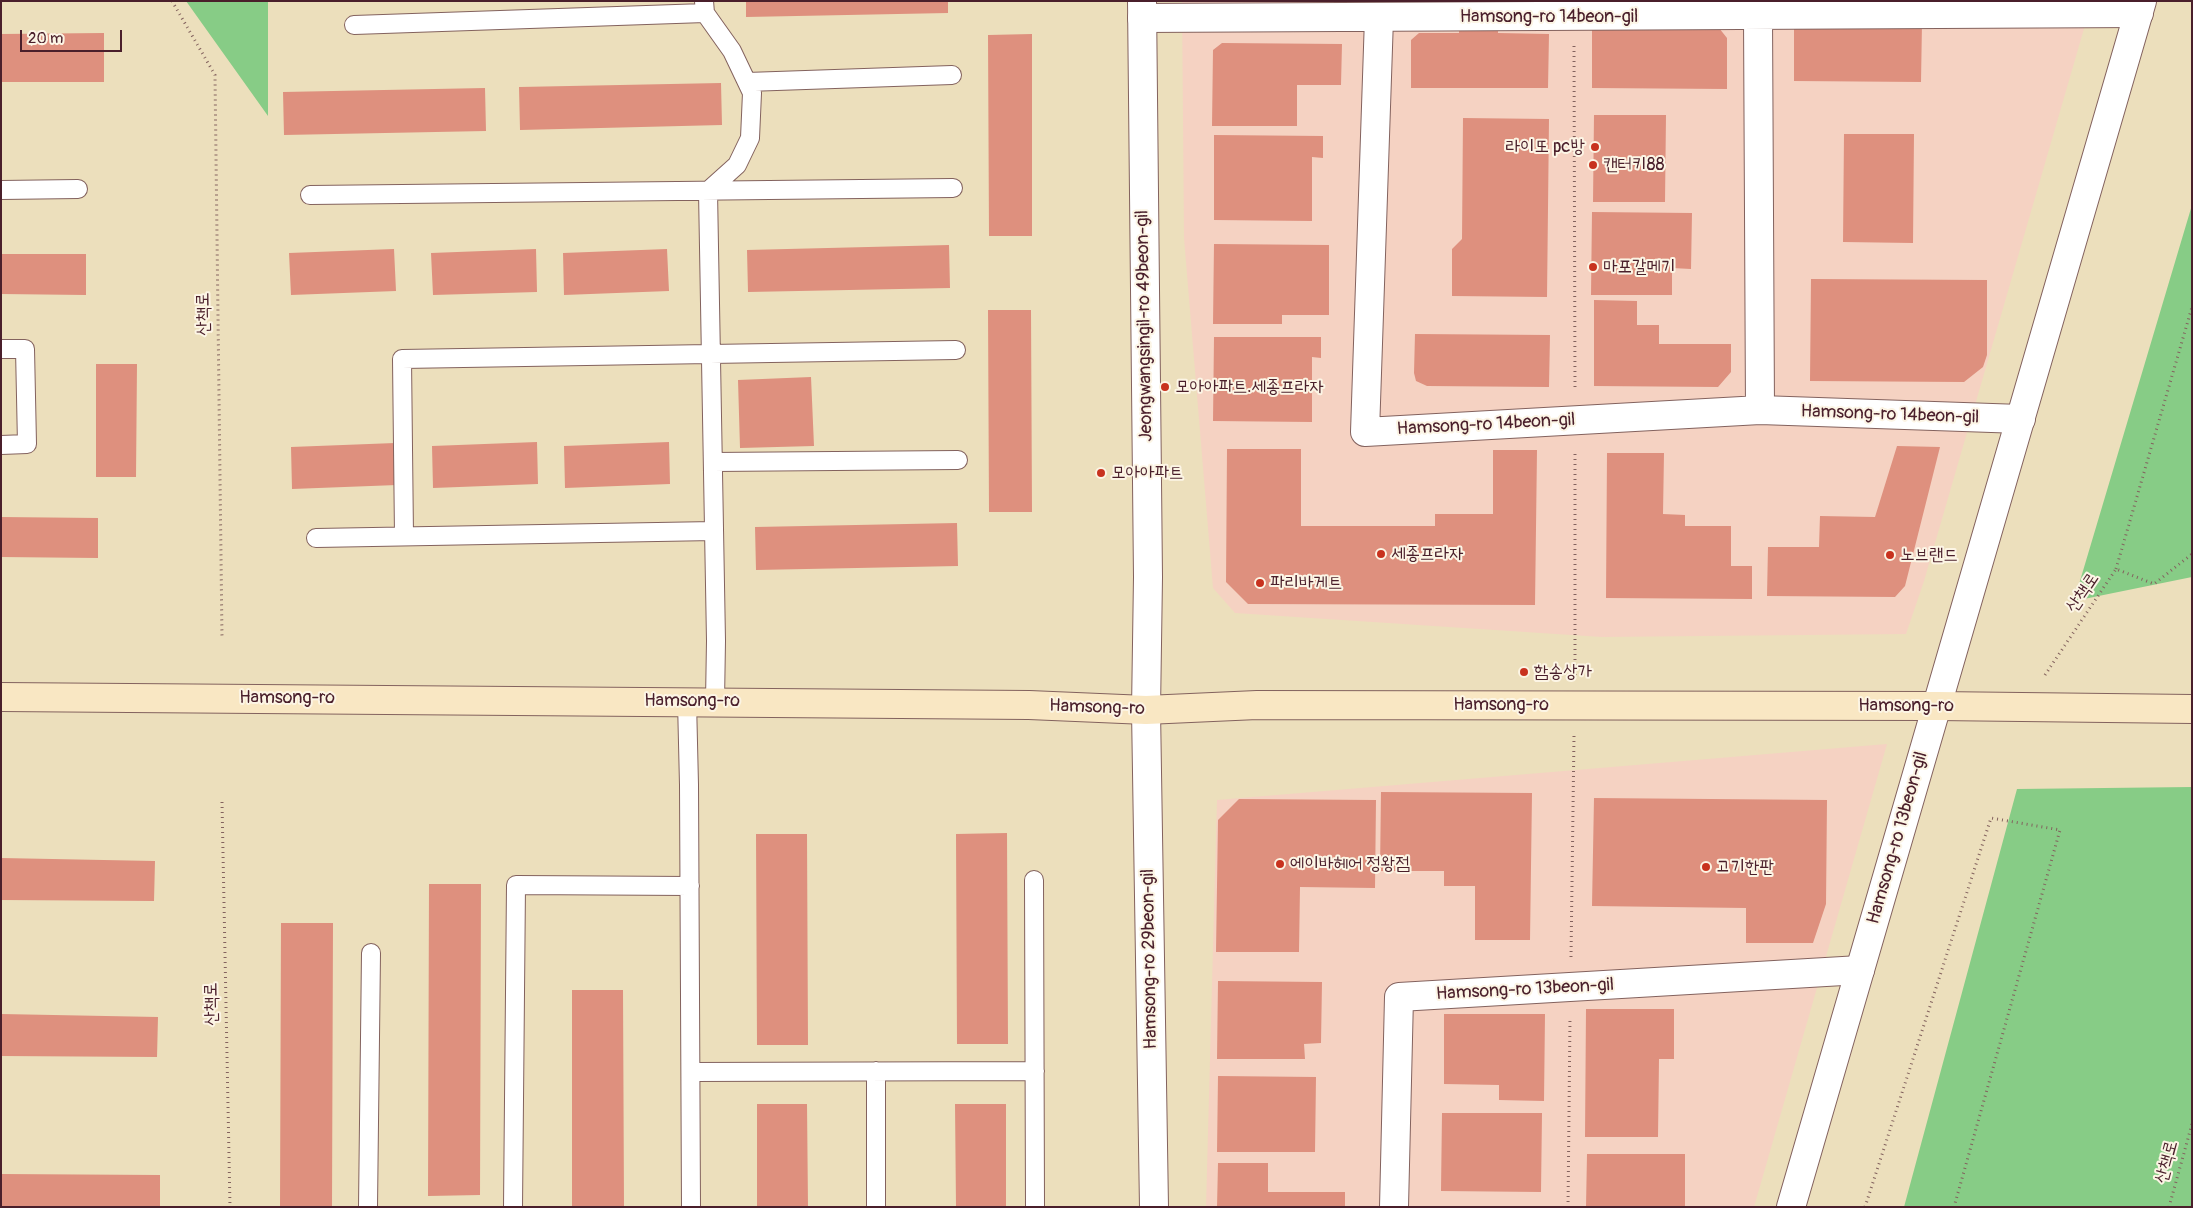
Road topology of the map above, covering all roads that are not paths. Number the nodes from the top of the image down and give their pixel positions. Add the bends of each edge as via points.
1 (705, 7) edge
2 (2141, 7) edge
3 (1142, 10) edge
4 (1758, 16) junction
5 (1379, 18) junction
6 (354, 25) dead end
7 (952, 75) dead end
8 (747, 82) junction
9 (954, 188) dead end
10 (78, 189) dead end
11 (1, 190) edge
12 (708, 191) junction
13 (310, 195) dead end
14 (1, 349) edge
15 (956, 350) dead end
16 (710, 354) junction
17 (1760, 410) junction
18 (2021, 419) junction
19 (1, 445) edge
20 (958, 460) dead end
21 (712, 462) junction
22 (714, 531) junction
23 (404, 536) junction
24 (316, 538) dead end
25 (1, 697) edge
26 (687, 701) junction
27 (715, 701) junction
28 (1937, 706) junction
29 (2192, 709) edge
30 (1146, 710) junction
31 (1034, 880) dead end
32 (690, 886) junction
33 (371, 953) dead end
34 (1860, 970) junction
35 (876, 1071) junction
36 (1035, 1071) junction
37 (691, 1072) junction
38 (368, 1207) edge
39 (513, 1207) edge
40 (692, 1207) edge
41 (876, 1207) edge
42 (1035, 1207) edge
43 (1154, 1207) edge
44 (1394, 1207) edge
45 (1791, 1207) edge

1 - 6 lane
1 - 8 lane
2 - 4 street, Hamsong-ro 14beon-gil
2 - 18 street, Hamsong-ro 14beon-gil
3 - 5 street, Hamsong-ro 14beon-gil
3 - 30 street, Jeongwangsingil-ro 49beon-gil via 1148,577
4 - 5 street, Hamsong-ro 14beon-gil
4 - 17 street
5 - 17 street, Hamsong-ro 14beon-gil via 1365,432
7 - 8 lane
8 - 12 lane via 752,93 750,138 737,165
9 - 12 lane
10 - 11 lane
12 - 13 lane
12 - 16 lane
14 - 19 lane via 24,349 27,444
15 - 16 lane
16 - 21 lane
16 - 23 lane via 402,359
17 - 18 street, Hamsong-ro 14beon-gil
18 - 28 street, Hamsong-ro 14beon-gil
20 - 21 lane
21 - 22 lane
22 - 23 lane
22 - 27 lane
23 - 24 lane
25 - 26 main road, Hamsong-ro
26 - 27 main road, Hamsong-ro
26 - 32 lane
27 - 30 main road, Hamsong-ro via 1029,705
28 - 29 main road, Hamsong-ro
28 - 30 main road, Hamsong-ro via 1257,705
28 - 34 street, Hamsong-ro 13beon-gil
30 - 43 street, Hamsong-ro 29beon-gil
31 - 36 lane
32 - 37 lane
32 - 39 lane via 516,885
33 - 38 lane
34 - 44 street, Hamsong-ro 13beon-gil via 1399,997
34 - 45 street, Hamsong-ro 13beon-gil
35 - 36 lane
35 - 37 lane
35 - 41 lane
36 - 42 lane
37 - 40 lane

